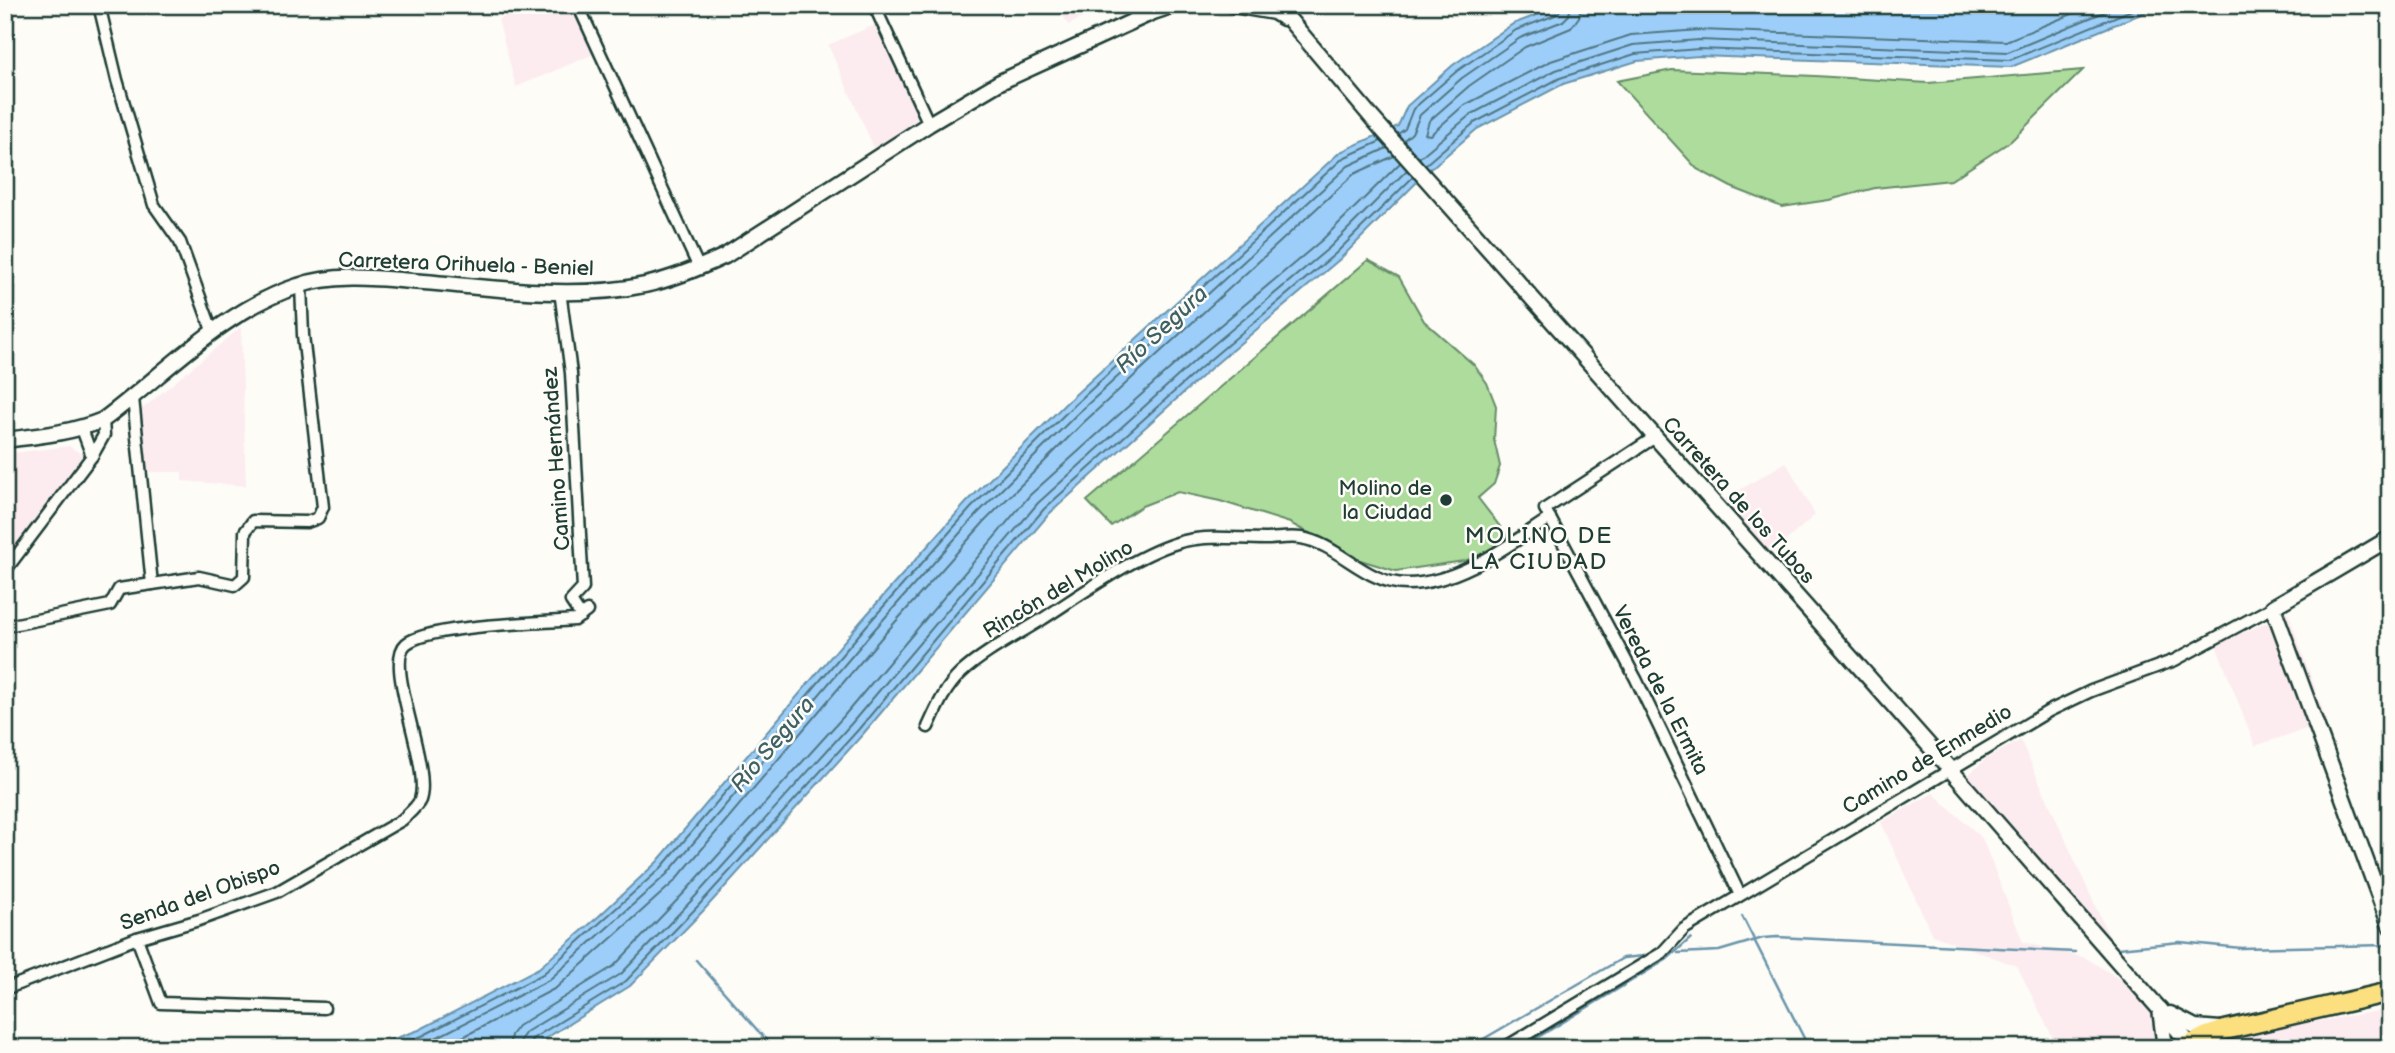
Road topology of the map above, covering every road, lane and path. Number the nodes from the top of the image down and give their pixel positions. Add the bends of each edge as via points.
1 (99, 5) edge
2 (578, 5) edge
3 (874, 5) edge
4 (1174, 5) edge
5 (1233, 5) edge
6 (1277, 5) edge
7 (1157, 8) edge
8 (1288, 21) junction
9 (929, 124) junction
10 (699, 268) junction
11 (301, 285) junction
12 (560, 291) junction
13 (213, 333) junction
14 (132, 398) junction
15 (103, 420) junction
16 (82, 429) junction
17 (1655, 438) junction
18 (5, 440) edge
19 (92, 456) junction
20 (1550, 518) junction
21 (2390, 538) edge
22 (5, 571) edge
23 (152, 584) junction
24 (2273, 607) junction
25 (584, 614) joint
26 (12, 625) dead end
27 (928, 727) dead end
28 (1950, 768) junction
29 (1740, 895) junction
30 (2390, 926) edge
31 (136, 937) junction
32 (5, 989) edge
33 (2390, 992) edge
34 (324, 1008) dead end
35 (2160, 1008) junction
36 (2225, 1030) junction
37 (2187, 1046) edge
38 (1504, 1048) edge
39 (2165, 1048) edge

1 - 13 street via 154,205 180,242
2 - 10 street
3 - 9 street
4 - 7 main road, Carretera Orihuela - Beniel
5 - 8 main road, Carretera de los Tubos via 1274,12
6 - 8 main road, Carretera de los Tubos
7 - 9 main road, Carretera Orihuela - Beniel via 1000,82
8 - 17 main road, Carretera de los Tubos
9 - 10 main road, Carretera Orihuela - Beniel
10 - 12 main road, Carretera Orihuela - Beniel via 626,289
11 - 12 main road, Carretera Orihuela - Beniel via 368,278
11 - 13 main road, Carretera Orihuela - Beniel via 273,295
11 - 23 street via 323,507 318,518 253,521 245,532 244,577 235,585 199,578
12 - 25 street, Camino Hernández via 571,373 583,588 571,601
13 - 14 main road, Carretera Orihuela - Beniel
14 - 15 main road, Carretera Orihuela - Beniel
14 - 23 street
15 - 16 main road, Carretera Orihuela - Beniel
15 - 19 street via 104,435
16 - 18 main road, Carretera Orihuela - Beniel
16 - 19 street
17 - 20 street via 1545,509
17 - 28 main road, Carretera de los Tubos
19 - 22 street
20 - 27 street, Rincón del Molino via 1466,570 1405,584 1381,579 1301,538 1183,541 1098,583 971,666 949,687
20 - 29 street, Vereda de la Ermita via 1636,678
21 - 24 main road, Camino de Enmedio
23 - 26 street via 119,589 110,605
24 - 28 street, Camino de Enmedio via 2175,660 2070,700
24 - 30 main road
25 - 31 street, Senda del Obispo via 575,620 433,633 406,644 399,657 418,757 419,803 402,820 277,892
28 - 29 street, Camino de Enmedio
28 - 35 main road, Carretera de los Tubos
29 - 38 street, Camino de Enmedio via 1684,929 1662,953
31 - 32 street, Senda del Obispo
31 - 34 street via 161,1003
33 - 36 highway
35 - 36 main road, Carretera de los Tubos via 2195,1027
35 - 37 main road, Carretera de los Tubos
35 - 39 main road
36 - 37 highway

